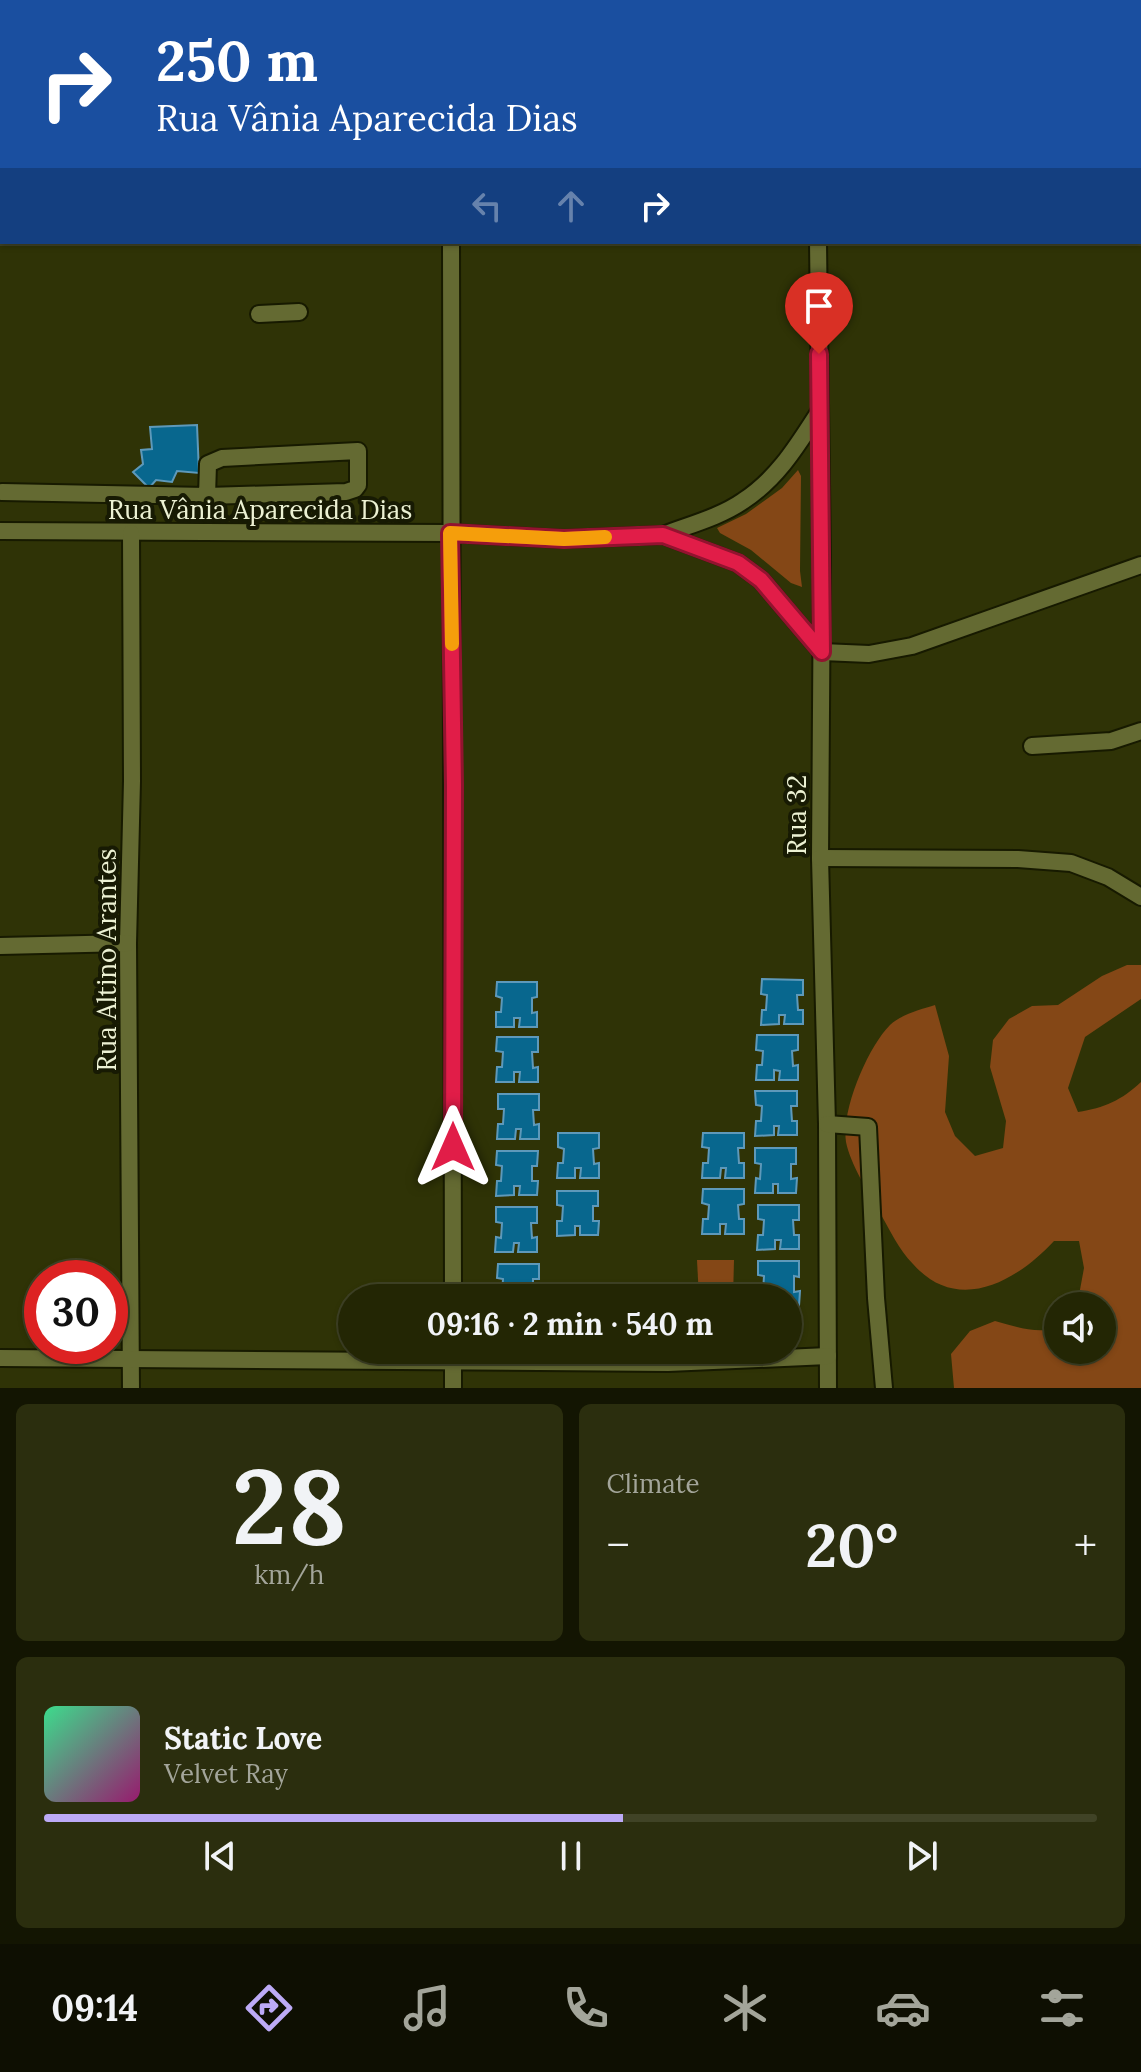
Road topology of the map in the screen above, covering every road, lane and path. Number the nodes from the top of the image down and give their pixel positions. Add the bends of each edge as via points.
1 (451, 244) edge
2 (818, 244) edge
3 (299, 312) dead end
4 (259, 314) dead end
5 (820, 410) junction
6 (2, 492) dead end
7 (207, 496) junction
8 (0, 531) edge
9 (131, 533) junction
10 (450, 533) junction
11 (663, 535) junction
12 (1141, 565) edge
13 (822, 652) junction
14 (1141, 731) edge
15 (1032, 746) dead end
16 (820, 858) junction
17 (1141, 897) edge
18 (128, 943) junction
19 (0, 946) edge
20 (827, 1124) junction
21 (453, 1284) edge
22 (828, 1356) junction
23 (338, 1357) edge
24 (802, 1357) edge
25 (0, 1358) edge
26 (132, 1360) junction
27 (453, 1364) edge
28 (131, 1388) edge
29 (453, 1388) edge
30 (828, 1388) edge
31 (884, 1388) edge

1 - 10 street
2 - 5 street, Rua 32
3 - 4 street
5 - 11 street, Rua Vânia Aparecida Dias via 770,480 742,502
5 - 13 street, Rua 32
6 - 7 street
7 - 7 street via 346,492 358,485 358,451 222,458 208,464
8 - 9 street, Rua Vânia Aparecida Dias
9 - 10 street, Rua Vânia Aparecida Dias
9 - 18 street, Rua Altino Arantes
10 - 11 street, Rua Vânia Aparecida Dias via 564,539
10 - 21 street
11 - 13 street, Rua Vânia Aparecida Dias via 738,563 761,580
12 - 13 street via 912,646 869,654
13 - 16 street, Rua 32
14 - 15 street via 1111,741
16 - 17 street via 1071,863
16 - 20 street, Rua 32
18 - 19 street
18 - 26 street, Rua Altino Arantes
20 - 22 street, Rua 32
20 - 31 street via 868,1127
22 - 24 street
22 - 30 street, Rua 32
23 - 26 street
25 - 26 street
26 - 28 street, Rua Altino Arantes
27 - 29 street

